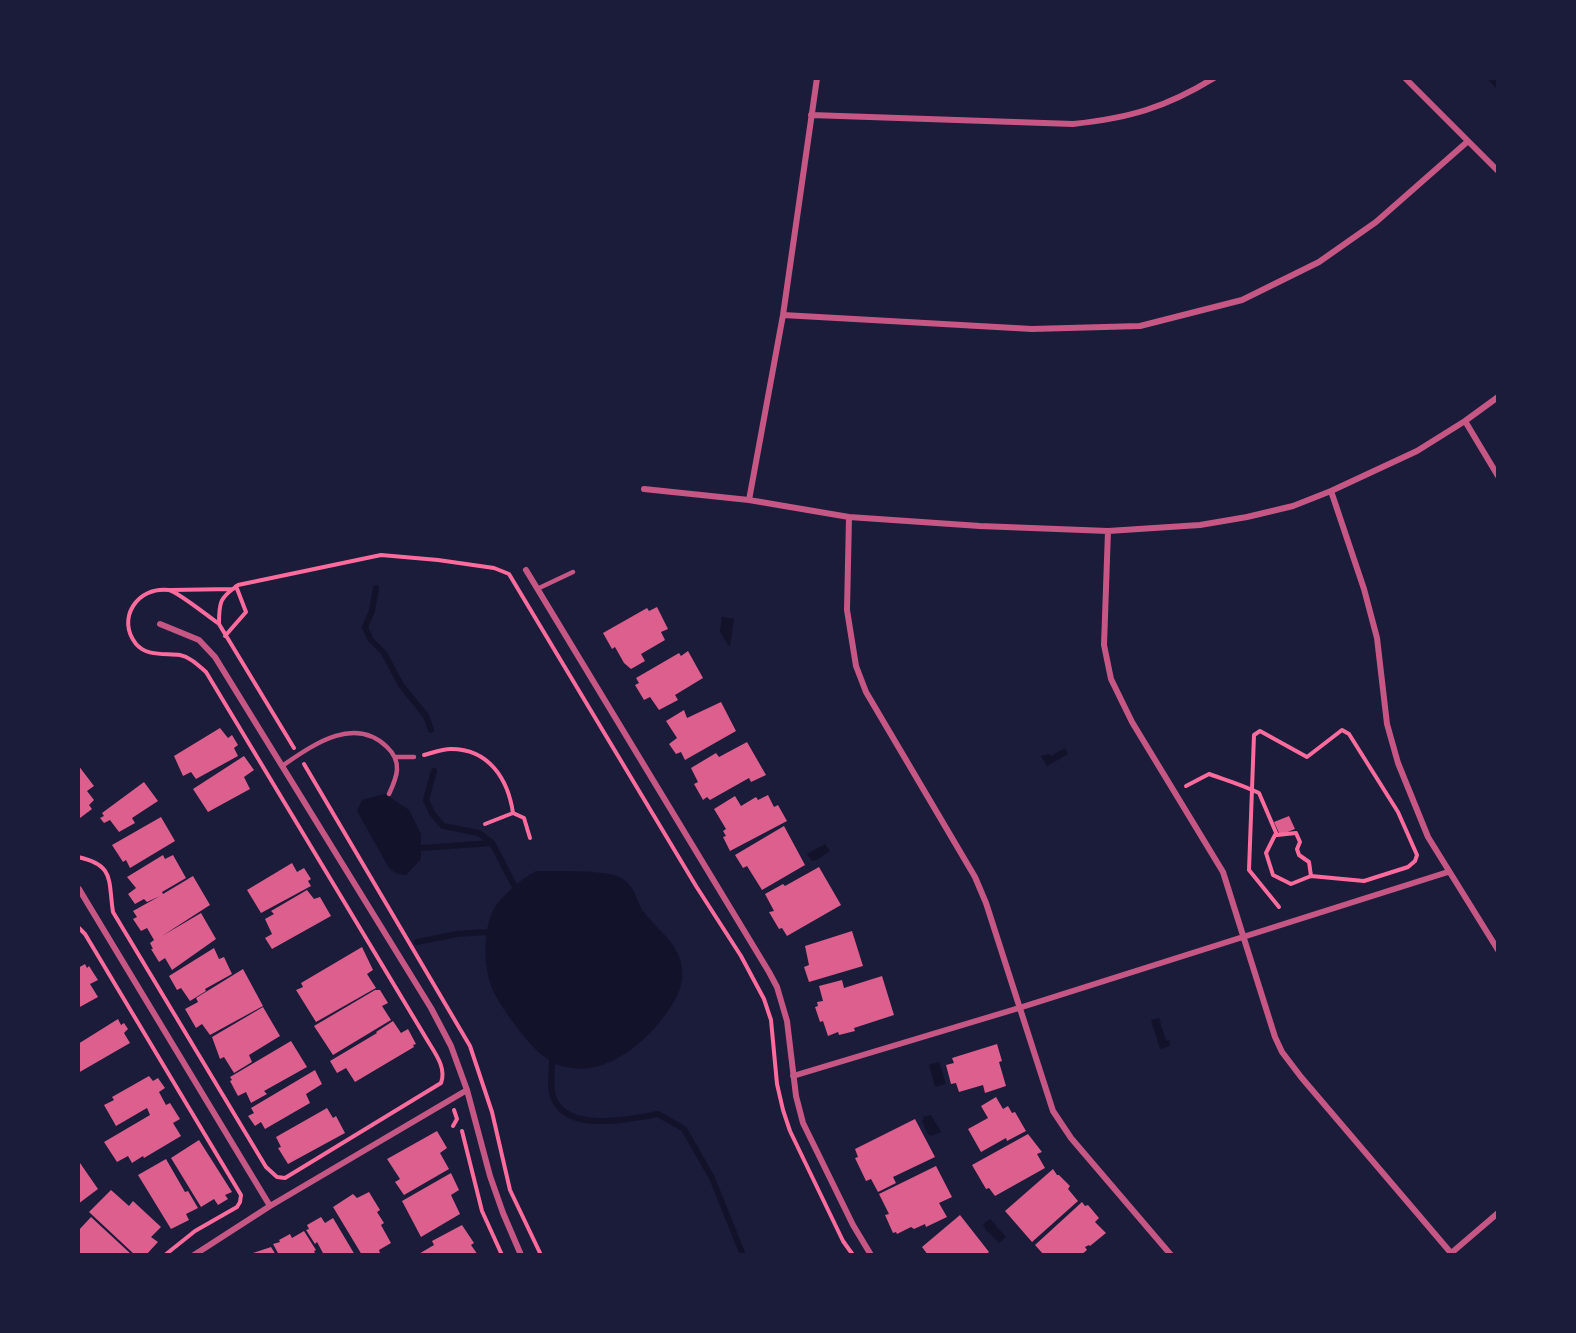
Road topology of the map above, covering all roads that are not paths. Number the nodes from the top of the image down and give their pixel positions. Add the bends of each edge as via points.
1 (818, 78) edge
2 (1214, 78) edge
3 (1405, 78) edge
4 (811, 115) junction
5 (1467, 142) junction
6 (1498, 171) edge
7 (783, 315) junction
8 (1498, 397) edge
9 (1465, 421) junction
10 (1498, 476) edge
11 (644, 489) dead end
12 (1331, 491) junction
13 (749, 500) junction
14 (849, 517) junction
15 (1108, 531) junction
16 (526, 570) dead end
17 (573, 572) dead end
18 (537, 589) junction
19 (160, 624) dead end
20 (395, 757) junction
21 (414, 757) road end
22 (282, 766) junction
23 (390, 794) dead end
24 (1448, 872) junction
25 (79, 889) edge
26 (1244, 938) junction
27 (1498, 950) edge
28 (1019, 1008) junction
29 (793, 1076) junction
30 (467, 1090) junction
31 (270, 1206) junction
32 (1498, 1213) edge
33 (1450, 1254) edge
34 (194, 1255) edge
35 (521, 1255) edge
36 (871, 1255) edge
37 (1171, 1255) edge

1 - 4 street
2 - 4 street via 1183,97 1148,110 1113,120 1073,124
3 - 5 street
4 - 7 street
5 - 6 street
5 - 7 street via 1376,222 1319,262 1242,300 1140,326 1043,329
7 - 13 street
8 - 9 street
9 - 10 street
9 - 12 street via 1418,451
11 - 13 street
12 - 15 street via 1293,506 1247,517 1200,525
12 - 24 street via 1377,638 1391,744 1428,837
13 - 14 street
14 - 15 street
14 - 28 street via 846,610 856,666 866,692 975,877
15 - 26 street via 1104,645 1111,679 1132,722 1223,872
16 - 18 street
17 - 18 lane
18 - 29 street via 777,987 787,1021
19 - 22 street via 199,640 210,649
20 - 21 lane
20 - 22 lane via 383,744 362,733 333,736
20 - 23 lane via 398,770
22 - 30 street via 431,1008 451,1046
24 - 26 street
24 - 27 street
25 - 31 street
26 - 28 street
26 - 33 street via 1282,1052
28 - 29 street
28 - 37 street via 1058,1120
29 - 36 street via 803,1123
30 - 31 street
30 - 35 street via 490,1176
31 - 34 street
32 - 33 street

